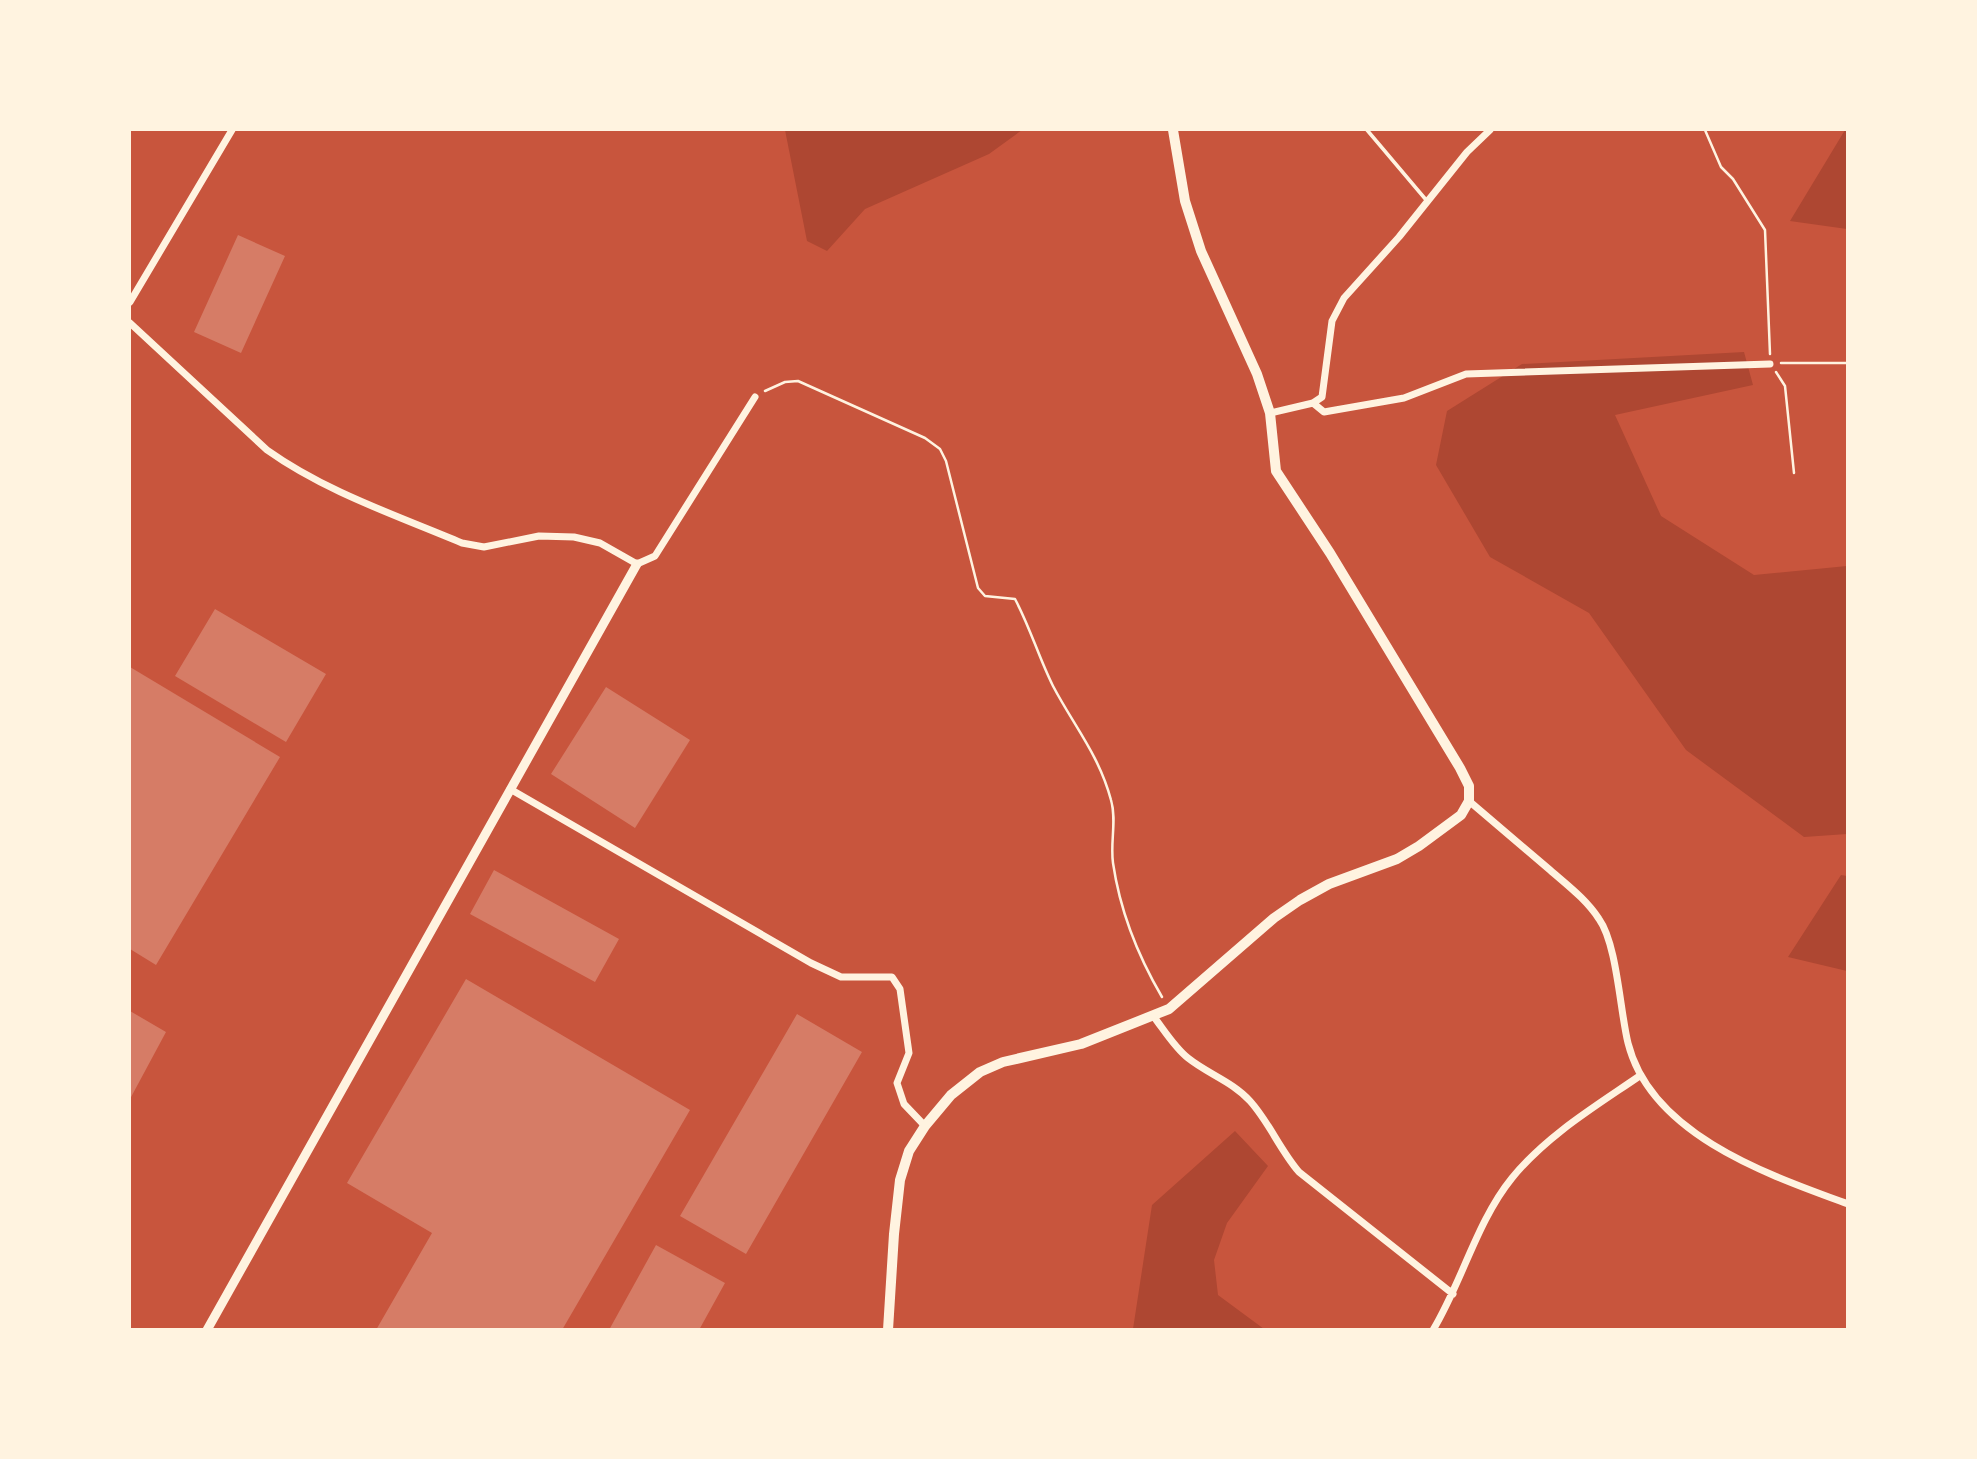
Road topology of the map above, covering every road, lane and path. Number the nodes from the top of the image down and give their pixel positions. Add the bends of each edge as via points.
1 (232, 130) edge
2 (1173, 130) edge
3 (1367, 130) edge
4 (1490, 130) edge
5 (1705, 130) edge
6 (1427, 201) junction
7 (130, 302) edge
8 (130, 323) edge
9 (1770, 363) junction
10 (1847, 363) edge
11 (755, 397) joint
12 (1313, 402) junction
13 (1270, 413) junction
14 (1794, 473) dead end
15 (637, 564) junction
16 (510, 789) junction
17 (1469, 800) junction
18 (1169, 1009) junction
19 (1154, 1017) junction
20 (1641, 1075) junction
21 (925, 1126) junction
22 (1847, 1204) edge
23 (1453, 1294) junction
24 (207, 1329) edge
25 (888, 1329) edge
26 (1433, 1329) edge

1 - 7 street
2 - 13 main road via 1185,201 1201,251 1257,373
3 - 6 lane
4 - 6 street
5 - 9 path via 1721,167 1765,230
6 - 12 street via 1344,298 1332,321 1322,397
8 - 15 street via 267,450 335,489 462,543 485,547 539,536 574,537 600,543
9 - 10 path
9 - 12 street via 1466,374 1404,398 1324,412
9 - 14 path via 1785,386
11 - 15 street via 655,556
11 - 18 path via 771,387 799,381 940,449 978,588 985,596 1015,599 1053,686 1104,775 1112,804 1113,861 1131,934
12 - 13 street
13 - 17 main road via 1276,471 1461,768
15 - 16 street
16 - 21 street via 811,963 841,977 892,977 900,989 909,1053 897,1083 904,1104
16 - 24 street
17 - 18 main road via 1461,815 1419,846 1329,884 1274,918
17 - 20 street via 1601,920 1628,1044
18 - 19 main road
19 - 21 main road via 1081,1044 979,1072 951,1095
19 - 23 street via 1185,1056 1250,1101 1299,1172
20 - 22 street via 1668,1110 1707,1141 1784,1181
20 - 23 street via 1571,1124 1511,1180 1488,1217
21 - 25 main road via 909,1151 897,1192
23 - 26 street

